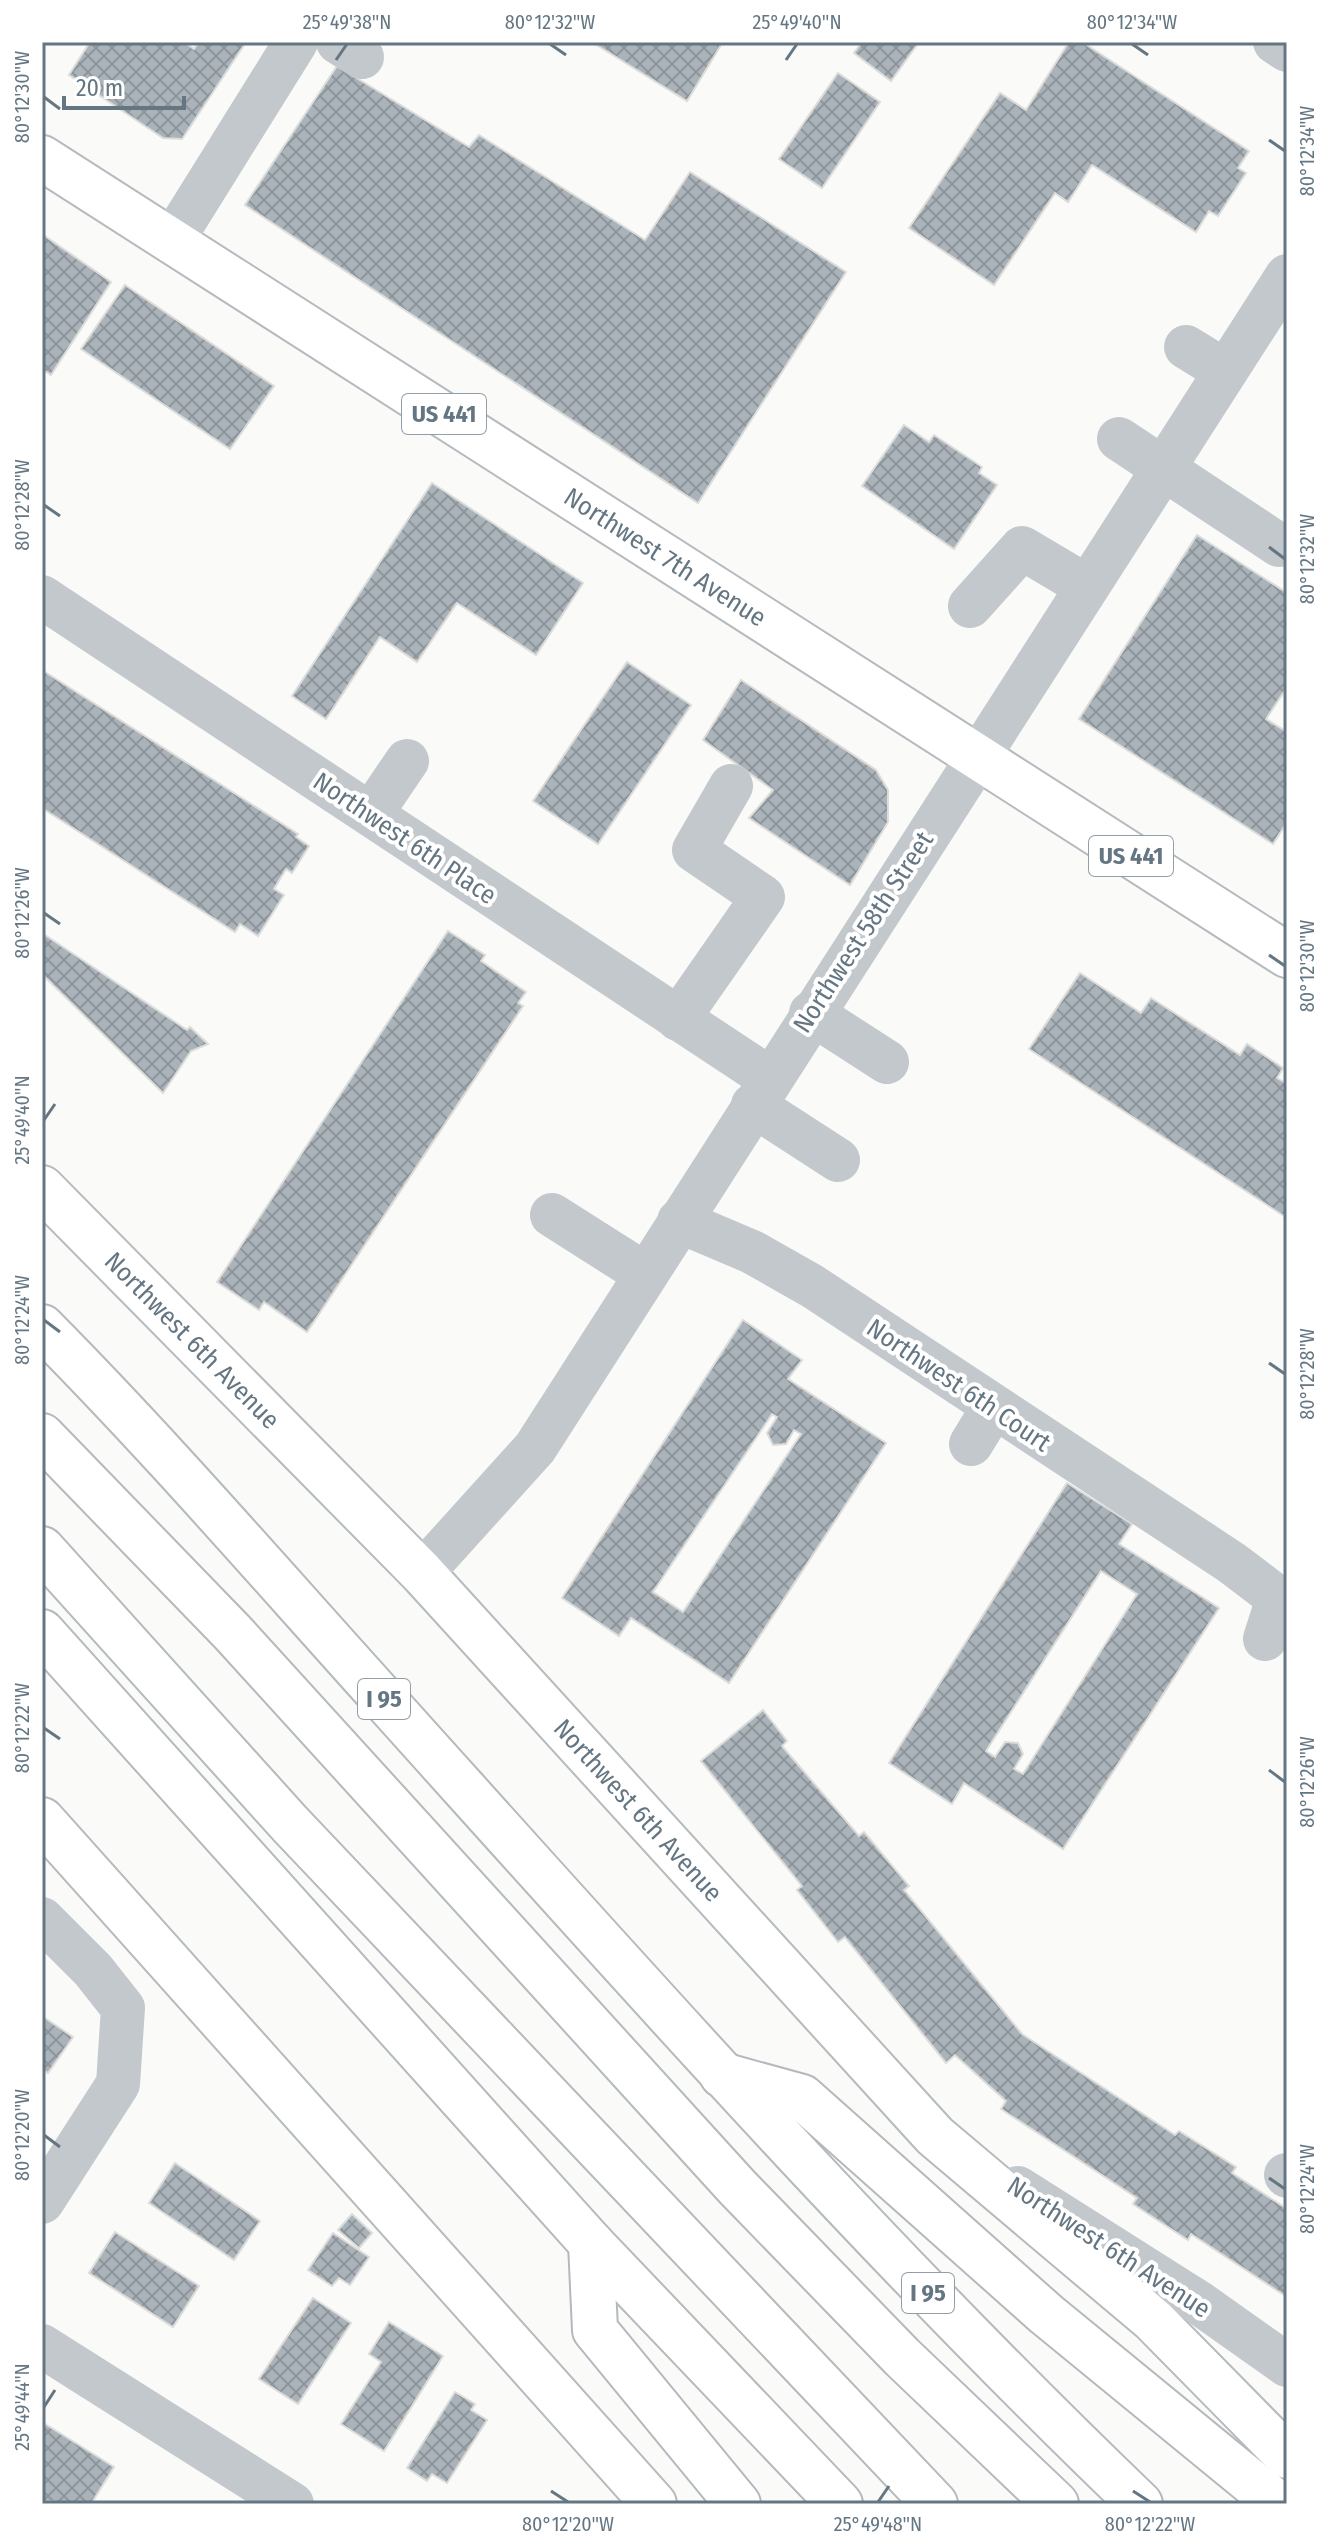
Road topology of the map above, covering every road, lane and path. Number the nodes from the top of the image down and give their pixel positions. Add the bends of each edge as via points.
1 (296, 42) edge
2 (1275, 42) edge
3 (1287, 50) edge
4 (42, 158) edge
5 (172, 241) junction
6 (1287, 276) edge
7 (1186, 347) dead end
8 (1225, 371) junction
9 (1119, 439) dead end
10 (1164, 466) junction
11 (1279, 545) dead end
12 (1086, 586) junction
13 (42, 597) edge
14 (970, 606) dead end
15 (975, 757) junction
16 (407, 761) dead end
17 (731, 786) dead end
18 (371, 814) junction
19 (1287, 955) edge
20 (811, 1013) junction
21 (678, 1019) junction
22 (887, 1062) dead end
23 (761, 1091) junction
24 (838, 1160) dead end
25 (42, 1188) edge
26 (552, 1215) dead end
27 (679, 1221) junction
28 (645, 1274) junction
29 (42, 1327) edge
30 (42, 1436) edge
31 (42, 1549) edge
32 (422, 1573) junction
33 (42, 1632) edge
34 (1265, 1639) dead end
35 (42, 1820) edge
36 (42, 1919) edge
37 (722, 2075) junction
38 (935, 2136) junction
39 (42, 2202) edge
40 (591, 2243) junction
41 (42, 2346) edge
42 (1287, 2365) edge
43 (1287, 2456) edge
44 (292, 2504) edge
45 (654, 2504) edge
46 (738, 2504) edge
47 (840, 2504) edge
48 (935, 2504) edge
49 (1056, 2504) edge
50 (1140, 2504) edge
51 (1278, 2504) edge

1 - 5 street
2 - 3 street
4 - 5 main road, Northwest 7th Avenue / US 441
5 - 15 main road, Northwest 7th Avenue / US 441
6 - 8 street, Northwest 58th Street
7 - 8 street
8 - 10 street, Northwest 58th Street
9 - 10 street
10 - 11 street
10 - 12 street, Northwest 58th Street
12 - 14 street via 1022,548
12 - 15 street, Northwest 58th Street
13 - 18 street, Northwest 6th Place
15 - 19 main road, Northwest 7th Avenue / US 441
15 - 20 street, Northwest 58th Street
16 - 18 street
17 - 21 street via 694,850 763,897
18 - 21 street, Northwest 6th Place
20 - 22 street
20 - 23 street, Northwest 58th Street
21 - 23 street, Northwest 6th Place
23 - 24 street, Northwest 6th Place
23 - 27 street, Northwest 58th Street
25 - 32 main road, Northwest 6th Avenue
26 - 28 street
27 - 28 street, Northwest 58th Street
27 - 34 street, Northwest 6th Court via 752,1252 812,1286 982,1426 1232,1563 1278,1598
28 - 32 street, Northwest 58th Street via 535,1448
29 - 37 main road, I 95
30 - 49 main road via 233,1633 737,2187 902,2357
31 - 48 main road via 301,1835
32 - 38 main road, Northwest 6th Avenue
33 - 40 main road
35 - 45 main road
36 - 39 street via 123,2008 118,2084
37 - 50 main road, I 95 via 1016,2384
37 - 51 main road via 802,2097 1046,2314
38 - 42 street, Northwest 6th Avenue via 1198,2302
38 - 43 main road via 1153,2320
40 - 46 main road via 595,2330
40 - 47 main road
41 - 44 street

